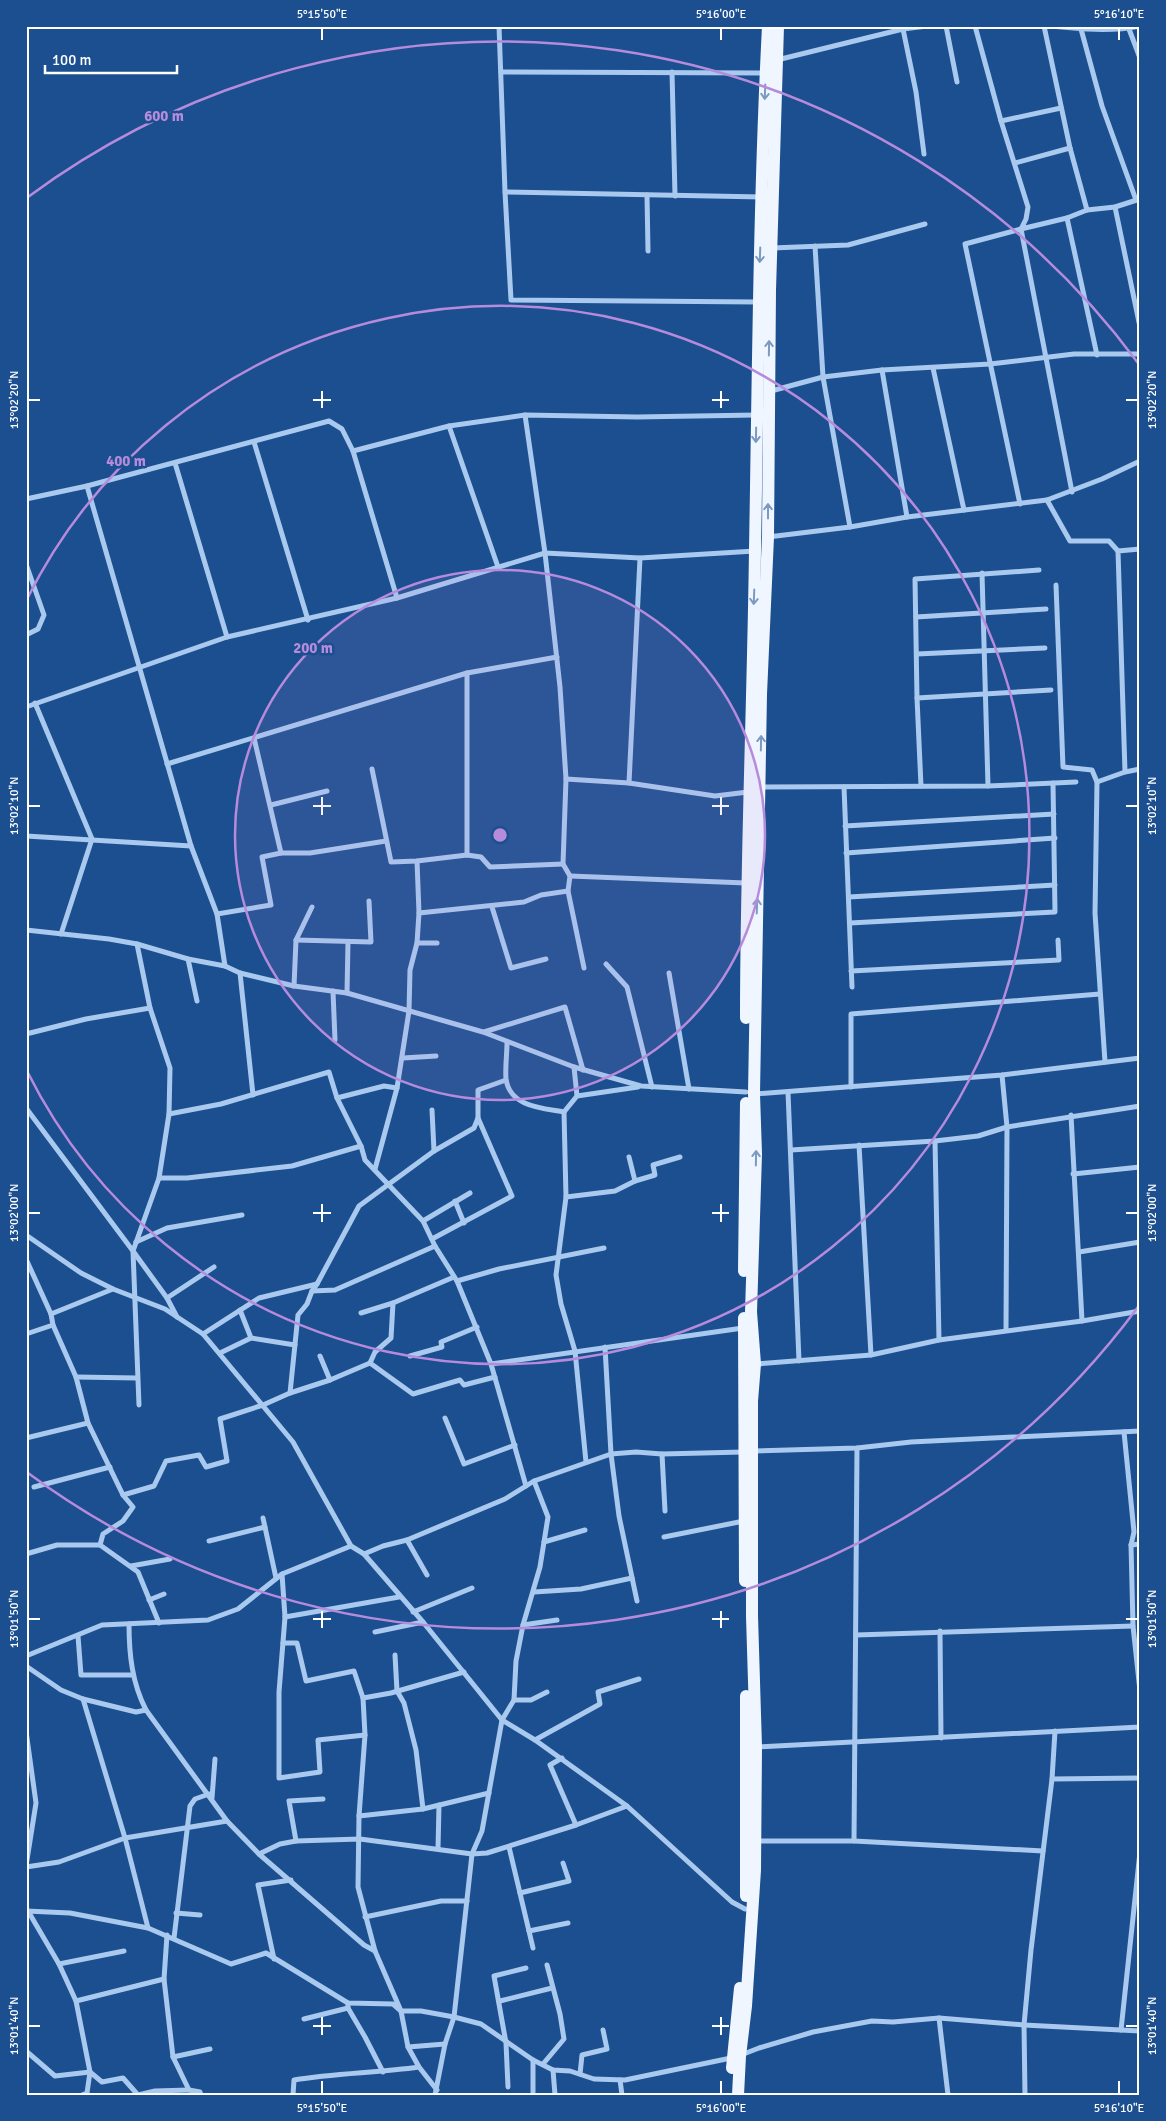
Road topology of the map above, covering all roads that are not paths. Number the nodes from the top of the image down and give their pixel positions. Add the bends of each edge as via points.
1 (499, 26) edge
2 (768, 26) edge
3 (778, 26) edge
4 (927, 26) edge
5 (946, 26) edge
6 (975, 26) edge
7 (1044, 26) edge
8 (1051, 26) edge
9 (1140, 26) edge
10 (1108, 27) edge
11 (903, 29) junction
12 (1081, 29) junction
13 (1129, 29) junction
14 (1140, 58) edge
15 (777, 60) junction
16 (501, 72) junction
17 (672, 72) junction
18 (766, 73) junction
19 (957, 82) dead end
20 (1061, 108) junction
21 (1001, 121) junction
22 (1070, 148) junction
23 (924, 154) dead end
24 (1015, 162) junction
25 (505, 192) junction
26 (647, 195) junction
27 (675, 196) junction
28 (762, 196) junction
29 (1138, 199) edge
30 (1115, 207) junction
31 (1087, 210) junction
32 (1067, 218) junction
33 (925, 224) dead end
34 (1021, 229) junction
35 (815, 246) junction
36 (771, 248) junction
37 (648, 251) dead end
38 (758, 302) junction
39 (1140, 327) edge
40 (1140, 354) edge
41 (1097, 355) junction
42 (1046, 357) junction
43 (990, 364) junction
44 (933, 368) junction
45 (882, 370) junction
46 (823, 377) junction
47 (769, 392) junction
48 (756, 415) junction
49 (525, 416) junction
50 (449, 426) junction
51 (254, 442) junction
52 (353, 452) junction
53 (1140, 461) edge
54 (175, 463) junction
55 (87, 486) junction
56 (1072, 492) junction
57 (26, 499) edge
58 (1046, 500) junction
59 (1020, 504) junction
60 (964, 510) junction
61 (908, 517) junction
62 (850, 527) junction
63 (768, 537) junction
64 (1140, 549) edge
65 (755, 551) junction
66 (1118, 551) junction
67 (545, 553) junction
68 (640, 558) junction
69 (26, 564) edge
70 (498, 567) junction
71 (1039, 570) dead end
72 (982, 573) junction
73 (1056, 585) dead end
74 (397, 598) junction
75 (1046, 609) dead end
76 (984, 613) junction
77 (916, 617) junction
78 (308, 620) junction
79 (26, 635) edge
80 (227, 637) junction
81 (1044, 648) dead end
82 (984, 651) junction
83 (917, 654) junction
84 (557, 657) junction
85 (139, 667) junction
86 (467, 673) junction
87 (1051, 690) dead end
88 (986, 694) junction
89 (917, 698) junction
90 (35, 703) junction
91 (26, 707) edge
92 (254, 738) junction
93 (167, 764) junction
94 (372, 769) dead end
95 (1140, 769) edge
96 (1125, 772) junction
97 (566, 779) junction
98 (1076, 782) dead end
99 (1097, 782) junction
100 (629, 783) junction
101 (1053, 783) junction
102 (921, 786) junction
103 (988, 786) junction
104 (844, 788) junction
105 (754, 790) junction
106 (327, 791) dead end
107 (271, 805) junction
108 (1054, 814) junction
109 (845, 826) junction
110 (26, 836) edge
111 (92, 838) junction
112 (1055, 838) junction
113 (386, 841) junction
114 (192, 846) junction
115 (281, 853) junction
116 (846, 854) junction
117 (467, 855) junction
118 (753, 858) junction
119 (417, 861) junction
120 (563, 864) junction
121 (570, 876) junction
122 (746, 883) junction
123 (1055, 885) junction
124 (568, 891) junction
125 (849, 897) junction
126 (369, 901) dead end
127 (312, 907) dead end
128 (492, 907) junction
129 (419, 913) junction
130 (217, 914) junction
131 (850, 923) junction
132 (26, 930) edge
133 (61, 934) junction
134 (296, 940) junction
135 (1058, 940) dead end
136 (348, 942) junction
137 (437, 943) dead end
138 (138, 944) junction
139 (417, 944) junction
140 (188, 959) junction
141 (546, 959) dead end
142 (606, 964) dead end
143 (226, 966) junction
144 (584, 968) dead end
145 (851, 971) junction
146 (240, 974) junction
147 (669, 974) dead end
148 (294, 986) junction
149 (852, 987) dead end
150 (333, 991) junction
151 (347, 993) junction
152 (1100, 994) junction
153 (197, 1002) dead end
154 (150, 1008) junction
155 (410, 1011) junction
156 (483, 1032) junction
157 (26, 1034) edge
158 (335, 1040) dead end
159 (507, 1043) junction
160 (436, 1056) dead end
161 (403, 1058) junction
162 (1140, 1058) edge
163 (1105, 1062) junction
164 (574, 1067) junction
165 (583, 1070) junction
166 (1002, 1075) junction
167 (506, 1080) junction
168 (641, 1086) junction
169 (652, 1087) junction
170 (851, 1087) junction
171 (397, 1088) junction
172 (689, 1089) junction
173 (788, 1092) junction
174 (750, 1093) junction
175 (253, 1095) junction
176 (577, 1096) junction
177 (336, 1098) junction
178 (1140, 1106) edge
179 (26, 1108) edge
180 (432, 1110) dead end
181 (564, 1112) junction
182 (169, 1114) junction
183 (1071, 1116) junction
184 (478, 1118) junction
185 (1007, 1127) junction
186 (935, 1141) junction
187 (859, 1145) junction
188 (360, 1146) junction
189 (791, 1150) junction
190 (434, 1151) junction
191 (629, 1157) dead end
192 (680, 1157) dead end
193 (1140, 1166) edge
194 (375, 1170) junction
195 (1073, 1174) junction
196 (159, 1178) junction
197 (635, 1181) junction
198 (387, 1184) junction
199 (470, 1193) dead end
200 (566, 1197) junction
201 (455, 1201) junction
202 (242, 1215) dead end
203 (423, 1221) junction
204 (464, 1223) junction
205 (26, 1235) edge
206 (432, 1239) junction
207 (135, 1242) junction
208 (1140, 1242) edge
209 (435, 1246) junction
210 (604, 1248) dead end
211 (133, 1251) junction
212 (1079, 1252) junction
213 (558, 1256) junction
214 (26, 1259) edge
215 (214, 1267) dead end
216 (456, 1279) junction
217 (317, 1284) junction
218 (113, 1289) junction
219 (312, 1291) junction
220 (134, 1296) junction
221 (168, 1298) junction
222 (393, 1303) junction
223 (240, 1310) junction
224 (1140, 1311) edge
225 (361, 1312) dead end
226 (51, 1314) junction
227 (179, 1320) junction
228 (1082, 1321) junction
229 (53, 1325) junction
230 (477, 1327) junction
231 (744, 1328) junction
232 (1006, 1330) junction
233 (26, 1334) edge
234 (203, 1334) junction
235 (251, 1338) junction
236 (939, 1340) junction
237 (295, 1345) junction
238 (605, 1347) junction
239 (575, 1351) junction
240 (220, 1354) junction
241 (872, 1354) junction
242 (320, 1356) dead end
243 (410, 1356) dead end
244 (799, 1361) junction
245 (370, 1363) junction
246 (491, 1364) junction
247 (755, 1364) junction
248 (76, 1377) junction
249 (495, 1377) junction
250 (138, 1378) junction
251 (330, 1380) junction
252 (290, 1393) junction
253 (139, 1405) dead end
254 (263, 1405) junction
255 (445, 1418) dead end
256 (88, 1424) junction
257 (1140, 1431) edge
258 (1124, 1432) junction
259 (26, 1438) edge
260 (515, 1444) junction
261 (857, 1448) junction
262 (748, 1452) junction
263 (611, 1454) junction
264 (662, 1454) junction
265 (586, 1462) junction
266 (110, 1467) junction
267 (534, 1481) junction
268 (526, 1486) junction
269 (34, 1487) dead end
270 (123, 1496) junction
271 (665, 1511) dead end
272 (263, 1518) dead end
273 (744, 1521) junction
274 (265, 1527) junction
275 (585, 1530) dead end
276 (664, 1537) dead end
277 (408, 1540) junction
278 (209, 1541) dead end
279 (544, 1542) junction
280 (1140, 1544) edge
281 (100, 1545) junction
282 (1131, 1545) junction
283 (351, 1546) junction
284 (26, 1554) edge
285 (364, 1554) junction
286 (170, 1559) dead end
287 (131, 1566) junction
288 (282, 1574) junction
289 (427, 1575) dead end
290 (276, 1578) junction
291 (632, 1578) junction
292 (472, 1588) dead end
293 (534, 1592) junction
294 (164, 1594) dead end
295 (399, 1597) junction
296 (149, 1600) junction
297 (637, 1601) dead end
298 (413, 1612) junction
299 (285, 1617) junction
300 (557, 1620) dead end
301 (423, 1622) junction
302 (159, 1623) junction
303 (129, 1624) junction
304 (523, 1625) junction
305 (1133, 1626) junction
306 (940, 1631) junction
307 (375, 1632) dead end
308 (856, 1635) junction
309 (78, 1636) junction
310 (283, 1643) junction
311 (395, 1655) dead end
312 (26, 1656) edge
313 (26, 1666) edge
314 (464, 1672) junction
315 (133, 1675) junction
316 (639, 1679) dead end
317 (397, 1691) junction
318 (1140, 1691) edge
319 (547, 1692) dead end
320 (363, 1698) junction
321 (83, 1699) junction
322 (514, 1700) junction
323 (146, 1710) junction
324 (502, 1720) junction
325 (1140, 1727) edge
326 (26, 1731) edge
327 (1055, 1731) junction
328 (364, 1735) junction
329 (941, 1738) junction
330 (535, 1740) junction
331 (854, 1742) junction
332 (751, 1747) junction
333 (562, 1758) junction
334 (215, 1759) dead end
335 (1140, 1778) edge
336 (1052, 1779) junction
337 (489, 1793) junction
338 (210, 1796) junction
339 (323, 1799) dead end
340 (440, 1805) junction
341 (627, 1806) junction
342 (423, 1809) junction
343 (359, 1816) junction
344 (228, 1821) junction
345 (576, 1825) junction
346 (187, 1826) junction
347 (29, 1829) edge
348 (125, 1838) junction
349 (360, 1839) junction
350 (296, 1841) junction
351 (756, 1841) junction
352 (854, 1841) junction
353 (510, 1846) junction
354 (438, 1850) junction
355 (1043, 1851) junction
356 (1140, 1852) edge
357 (259, 1854) junction
358 (472, 1854) junction
359 (563, 1863) dead end
360 (26, 1867) edge
361 (291, 1880) junction
362 (520, 1893) junction
363 (467, 1901) junction
364 (745, 1910) junction
365 (27, 1911) edge
366 (176, 1913) junction
367 (200, 1915) dead end
368 (365, 1917) junction
369 (568, 1923) dead end
370 (148, 1928) junction
371 (529, 1931) junction
372 (167, 1935) junction
373 (174, 1938) junction
374 (533, 1948) dead end
375 (124, 1951) dead end
376 (375, 1951) junction
377 (274, 1959) junction
378 (59, 1964) junction
379 (546, 1965) dead end
380 (526, 1968) dead end
381 (164, 1979) junction
382 (552, 1988) junction
383 (76, 2001) junction
384 (500, 2001) junction
385 (348, 2006) junction
386 (401, 2011) junction
387 (454, 2017) junction
388 (304, 2018) dead end
389 (939, 2018) junction
390 (1024, 2025) junction
391 (603, 2030) dead end
392 (1121, 2030) junction
393 (1140, 2031) edge
394 (506, 2043) junction
395 (445, 2044) junction
396 (408, 2047) junction
397 (210, 2049) dead end
398 (26, 2051) edge
399 (173, 2057) junction
400 (736, 2057) junction
401 (533, 2060) junction
402 (543, 2064) junction
403 (419, 2067) junction
404 (553, 2070) junction
405 (90, 2072) junction
406 (383, 2072) junction
407 (580, 2074) junction
408 (620, 2080) junction
409 (508, 2087) dead end
410 (189, 2090) junction
411 (533, 2092) dead end
412 (437, 2093) edge
413 (82, 2095) edge
414 (138, 2095) edge
415 (201, 2095) edge
416 (293, 2095) edge
417 (555, 2095) edge
418 (622, 2095) edge
419 (732, 2095) edge
420 (738, 2095) edge
421 (948, 2095) edge
422 (1025, 2095) edge

1 - 16 street
2 - 18 main road
3 - 15 main road
4 - 11 street
5 - 19 street
6 - 21 street
7 - 20 street
8 - 12 street
9 - 13 street
10 - 12 street
10 - 13 street
11 - 15 street
11 - 23 street
12 - 29 street via 1102,106
13 - 14 street
15 - 36 main road
16 - 17 street
16 - 25 street
17 - 18 street
17 - 27 street
18 -> 28 main road
20 - 21 street
20 - 22 street
21 - 24 street
22 - 24 street
22 - 31 street
24 - 34 street via 1028,207
25 - 26 street
25 - 38 street via 511,300
26 - 27 street
26 - 37 street
27 - 28 street
28 -> 38 main road
29 - 30 street
30 - 31 street
30 - 39 street
31 - 32 street
32 - 34 street
32 - 41 street
33 - 35 street via 848,244
34 - 42 street
34 - 43 street via 965,244
35 - 36 street
35 - 46 street
47 -> 36 main road
38 - 48 main road
40 - 41 street
41 - 42 street
42 - 43 street
42 - 56 street
43 - 44 street
43 - 59 street
44 - 45 street
44 - 60 street
45 - 46 street
45 - 61 street
46 - 47 street
46 - 62 street
63 -> 47 main road
48 - 49 street
48 -> 65 main road
49 - 50 street
49 - 67 street
50 - 52 street
50 - 70 street
51 - 52 street via 329,422 342,429
51 - 54 street
51 - 78 street
52 - 74 street
53 - 56 street
54 - 55 street
54 - 80 street
55 - 57 street
55 - 85 street
56 - 58 street
58 - 59 street
58 - 66 street via 1070,541 1109,541
59 - 60 street
60 - 61 street
61 - 62 street
62 - 63 street
105 -> 63 main road
64 - 66 street
65 - 68 street
65 -> 105 main road
66 - 96 street
67 - 68 street
67 - 70 street
67 - 84 street
68 - 100 street
69 - 79 street via 44,615 38,629
70 - 74 street
71 - 72 street
72 - 76 street
72 - 77 street via 915,579
73 - 99 street via 1063,767 1092,770
74 - 78 street
75 - 76 street
76 - 77 street
76 - 82 street
77 - 83 street
78 - 80 street
80 - 85 street
81 - 82 street
82 - 83 street
82 - 88 street
83 - 89 street
84 - 86 street
84 - 97 street
85 - 90 street
85 - 93 street
86 - 92 street
86 - 117 street
87 - 88 street
88 - 89 street
88 - 103 street
89 - 102 street
90 - 91 street
90 - 111 street
92 - 93 street
92 - 107 street
93 - 114 street
94 - 113 street
95 - 96 street
96 - 99 street
97 - 100 street
97 - 120 street
98 - 101 street
99 - 152 street via 1095,913
100 - 105 street via 715,796
101 - 103 street
101 - 108 street
102 - 103 street
102 - 104 street
104 - 105 street
104 - 109 street
105 - 118 main road
106 - 107 street
107 - 115 street
108 - 109 street
108 - 112 street
109 - 116 street
110 - 111 street
111 - 114 street
111 - 133 street
112 - 116 street
112 - 123 street
113 - 115 street via 310,853
113 - 119 street via 391,862
114 - 130 street
115 - 130 street via 262,857 271,905
116 - 125 street
117 - 119 street
117 - 120 street via 481,857 490,867
118 - 122 main road
174 -> 118 main road
119 - 129 street
120 - 121 street
121 - 122 street
121 - 124 street
122 - 174 main road
123 - 125 street
123 - 131 street via 1056,912
124 - 128 street
124 - 144 street
125 - 131 street
126 - 136 street via 371,942
127 - 134 street
128 - 129 street
128 - 141 street via 511,968
129 - 139 street
130 - 143 street
131 - 145 street
132 - 133 street
133 - 138 street
134 - 136 street
134 - 148 street
135 - 145 street via 1059,960
136 - 151 street
137 - 139 street
138 - 140 street
138 - 154 street
139 - 155 street via 410,970
140 - 143 street
140 - 153 street
142 - 169 street via 627,987
143 - 146 street
145 - 149 street
146 - 148 street
146 - 175 street
147 - 172 street
148 - 150 street
150 - 151 street
150 - 158 street
151 - 155 street
152 - 163 street
152 - 170 street via 851,1014
154 - 157 street
154 - 182 street via 170,1068
155 - 156 street
155 - 161 street
156 - 159 street
156 - 165 street via 565,1007
159 - 164 street
159 - 167 street
160 - 161 street
161 - 171 street
162 - 163 street
163 - 166 street
164 - 165 street
164 - 176 street
165 - 168 street
166 - 170 street
166 - 185 street
167 - 181 street via 519,1101
167 - 184 street via 478,1090
168 - 169 street
168 - 176 street
169 - 172 street
170 - 173 street
171 - 177 street via 384,1086
171 - 194 street
172 - 174 street
173 - 174 street
173 - 189 street
174 - 231 main road
247 -> 174 main road via 751,1312 756,1154
175 - 177 street via 329,1072
175 - 182 street
176 - 181 street
177 - 188 street
178 - 183 street
179 - 211 street
180 - 190 street
181 - 200 street
182 - 196 street
183 - 185 street
183 - 195 street
184 - 190 street via 474,1128
184 - 204 street via 512,1196
185 - 186 street via 978,1136
185 - 232 street
186 - 187 street
186 - 236 street
187 - 189 street
187 - 241 street
188 - 194 street via 365,1160
188 - 196 street via 292,1166 187,1178
189 - 244 street
190 - 198 street
191 - 197 street
192 - 197 street via 653,1165 655,1175
193 - 195 street
194 - 198 street
195 - 212 street
196 - 207 street
197 - 200 street via 615,1191
198 - 203 street
198 - 217 street via 359,1206
199 - 201 street
200 - 213 street
201 - 203 street
201 - 204 street
202 - 207 street via 167,1228
203 - 206 street
204 - 206 street
205 - 218 street via 81,1273
206 - 209 street
207 - 211 street
208 - 212 street
209 - 216 street
209 - 219 street via 334,1290
210 - 213 street
211 - 220 street
211 - 221 street
212 - 228 street
213 - 216 street
213 - 239 street via 556,1275 561,1304
214 - 226 street
215 - 221 street
216 - 222 street
216 - 230 street
217 - 219 street
217 - 223 street via 259,1298
218 - 220 street
218 - 226 street
219 - 237 street via 298,1316
220 - 227 street
220 - 250 street
221 - 227 street
222 - 225 street
222 - 245 street via 390,1338 375,1352
223 - 234 street
223 - 235 street
224 - 228 street
226 - 229 street
227 - 234 street
228 - 232 street
229 - 233 street
229 - 248 street
230 - 243 street via 441,1342 442,1347
230 - 246 street
231 - 238 street
231 - 262 main road
232 - 236 street
234 - 240 street
235 - 237 street
235 - 240 street
236 - 241 street
237 - 252 street
238 - 239 street
238 - 263 street
239 - 246 street
239 - 265 street
240 - 254 street
241 - 244 street
242 - 251 street
244 - 247 street
245 - 249 street via 413,1394 460,1380 464,1384
245 - 251 street
246 - 249 street
247 - 262 main road
248 - 250 street
248 - 256 street
249 - 260 street
250 - 253 street
251 - 252 street
252 - 254 street
254 - 270 street via 220,1419 227,1461 206,1467 199,1455 166,1461 154,1486
254 - 283 street via 293,1442
255 - 260 street via 464,1464
256 - 259 street
256 - 266 street
257 - 258 street
258 - 261 street via 912,1442
258 - 282 street via 1134,1532
260 - 268 street
261 - 262 street
261 - 308 street
262 - 264 street
262 - 273 main road
262 - 332 main road
263 - 264 street
263 - 265 street
263 - 291 street
264 - 271 street
265 - 267 street
266 - 269 street
266 - 270 street
267 - 268 street
267 - 279 street via 548,1517
268 - 277 street via 505,1499
270 - 281 street via 134,1507 123,1520 103,1534
272 - 274 street
273 - 276 street
273 - 332 main road
274 - 278 street
274 - 290 street
275 - 279 street
277 - 285 street
277 - 289 street
279 - 293 street
280 - 282 street
281 - 284 street via 57,1544
281 - 287 street
282 - 305 street
283 - 285 street
283 - 288 street
285 - 295 street
286 - 287 street
287 - 296 street via 138,1572
288 - 290 street
288 - 299 street
290 - 302 street via 238,1609 208,1620
291 - 293 street via 580,1589
291 - 297 street
292 - 298 street
293 - 304 street
294 - 296 street
295 - 298 street
295 - 299 street
296 - 302 street
298 - 301 street
299 - 310 street
300 - 304 street
301 - 307 street
301 - 314 street
302 - 303 street
303 - 309 street via 102,1626
303 - 315 street
304 - 322 street via 516,1661
305 - 306 street
305 - 318 street
306 - 308 street
306 - 329 street
308 - 331 street
309 - 312 street
309 - 315 street via 81,1675
310 - 320 street via 297,1643 306,1681 354,1672
310 - 328 street via 279,1692 279,1778 320,1772 318,1740
311 - 317 street
313 - 321 street via 61,1690
314 - 317 street
314 - 324 street
315 - 323 street
316 - 330 street via 598,1692 600,1704
317 - 320 street
317 - 342 street via 404,1703 416,1750
319 - 322 street via 531,1700
320 - 328 street
321 - 323 street via 136,1712
321 - 348 street
322 - 324 street
323 - 338 street
324 - 330 street
324 - 337 street
325 - 327 street
326 - 347 street via 36,1803
327 - 329 street
327 - 336 street
328 - 343 street
329 - 331 street
330 - 333 street
331 - 332 street
331 - 352 street
332 - 351 main road
332 - 364 main road
333 - 341 street
333 - 345 street via 550,1765
334 - 338 street
335 - 336 street
336 - 355 street
337 - 340 street
337 - 358 street via 482,1831
338 - 344 street
338 - 346 street via 195,1799 190,1806
339 - 350 street via 289,1801
340 - 342 street
340 - 354 street
341 - 345 street
341 - 364 street via 732,1902
342 - 343 street
343 - 349 street
344 - 346 street
344 - 357 street
345 - 353 street
346 - 348 street
346 - 366 street
347 - 360 street
348 - 360 street via 59,1862
348 - 370 street
349 - 350 street
349 - 354 street
349 - 368 street via 358,1887
350 - 357 street
351 - 352 street
351 - 400 main road via 747,1996
352 - 355 street
353 - 358 street
353 - 362 street
354 - 358 street
355 - 390 street
356 - 392 street
357 - 361 street
358 - 363 street
359 - 362 street via 569,1881
361 - 376 street via 364,1946
361 - 377 street via 258,1885
362 - 371 street
363 - 368 street via 441,1901
363 - 387 street
364 - 400 main road
365 - 370 street via 70,1913
365 - 378 street
366 - 367 street
366 - 373 street
368 - 376 street
369 - 371 street
370 - 372 street
371 - 374 street
372 - 373 street
372 - 381 street
373 - 377 street via 231,1964 266,1953
375 - 378 street
376 - 386 street
377 - 385 street
378 - 383 street
379 - 382 street
380 - 384 street via 494,1976
381 - 383 street
381 - 399 street
382 - 384 street
382 - 402 street via 564,2039
383 - 405 street
384 - 394 street
385 - 386 street via 393,2004
385 - 388 street
385 - 406 street
386 - 387 street
386 - 396 street
387 - 394 street via 482,2024
387 - 395 street
389 - 390 street
389 - 400 street via 872,2021 813,2032
389 - 421 street
390 - 392 street
390 - 422 street
391 - 407 street via 607,2049 582,2055
392 - 393 street
394 - 401 street
394 - 409 street
395 - 396 street
395 - 412 street
396 - 403 street
397 - 399 street
398 - 405 street via 55,2076
399 - 410 street
400 - 408 street
400 - 419 main road
400 - 420 main road
401 - 402 street
401 - 411 street
402 - 404 street
403 - 406 street
403 - 412 street
404 - 407 street
404 - 417 street
405 - 413 street via 87,2093
405 - 414 street via 102,2082 122,2078
406 - 416 street via 308,2076 294,2080
407 - 408 street via 594,2079
408 - 418 street
410 - 414 street
410 - 415 street

